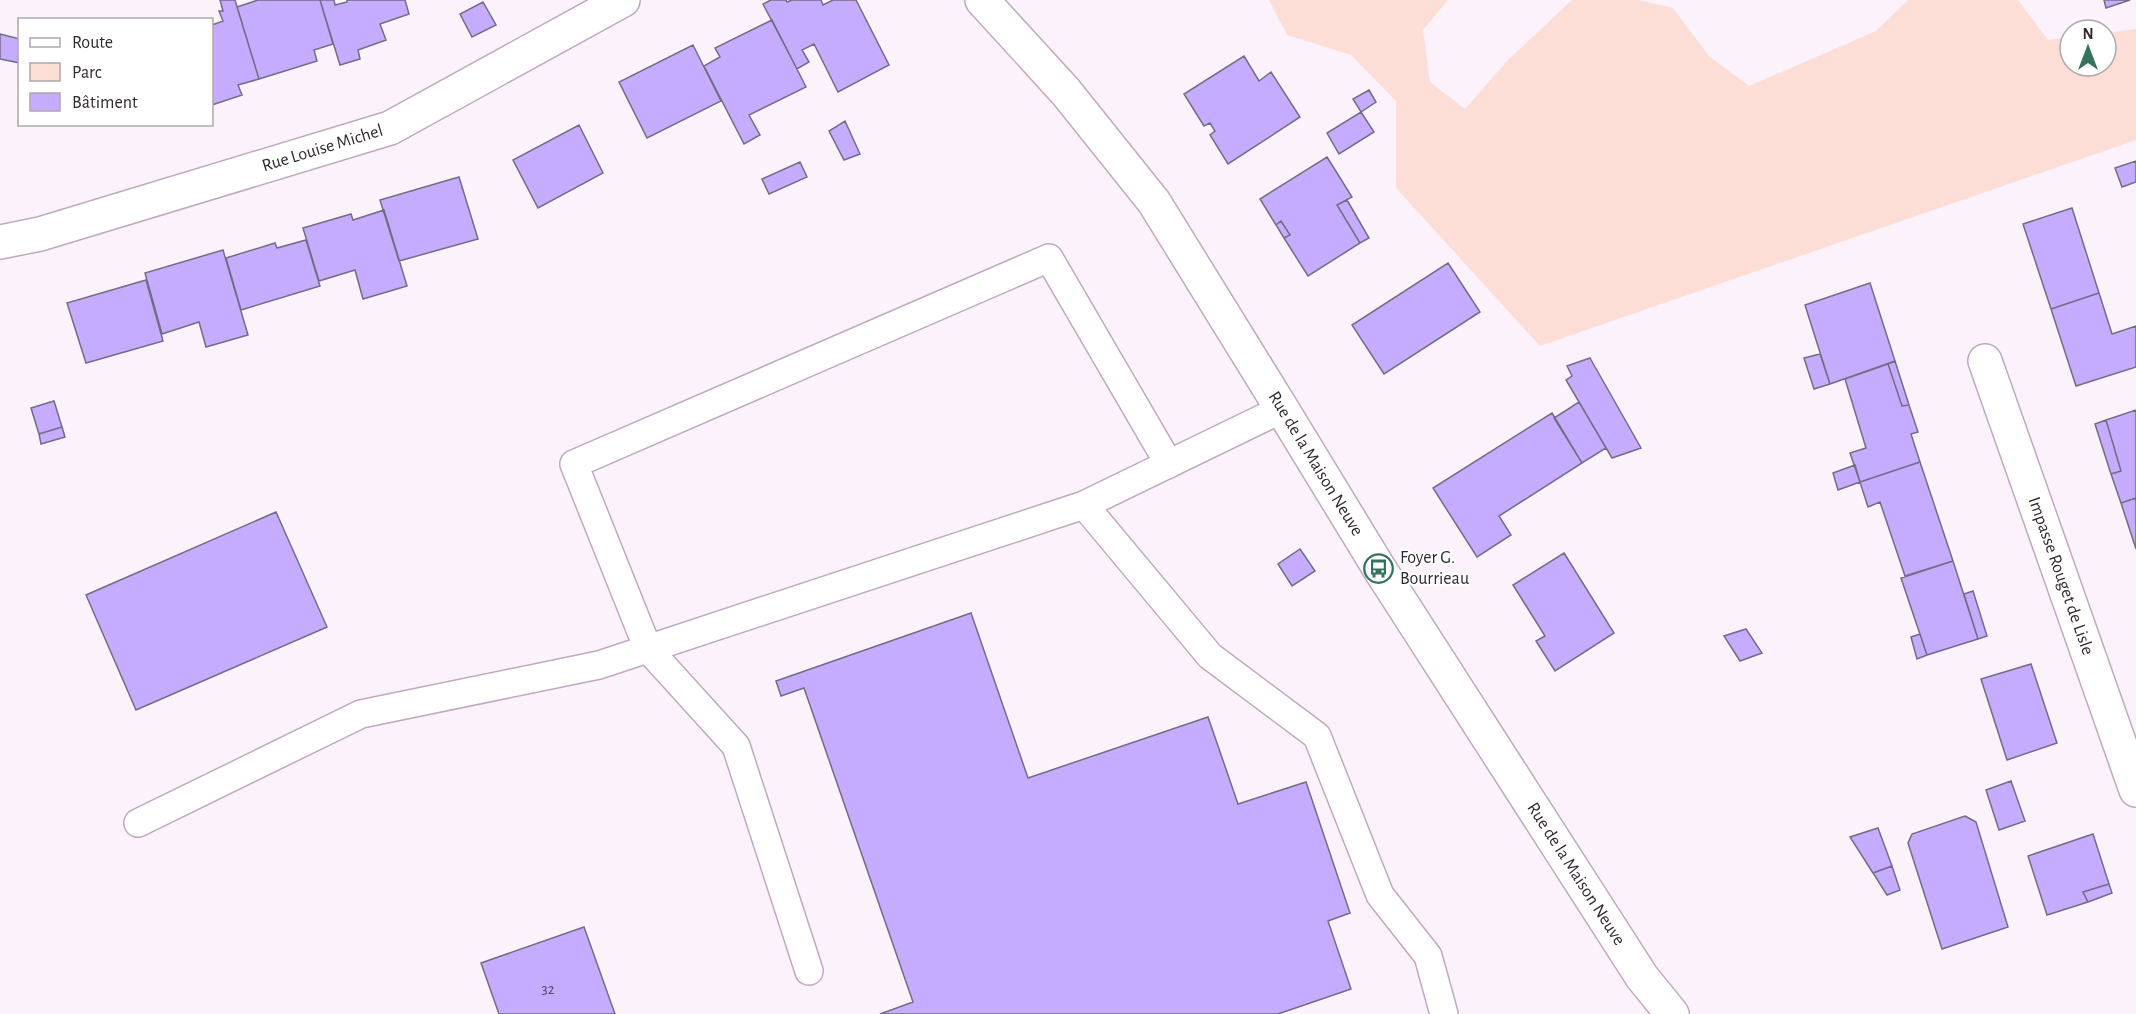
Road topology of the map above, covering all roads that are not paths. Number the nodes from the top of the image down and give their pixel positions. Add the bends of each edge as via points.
1 (623, 0) edge
2 (982, 0) edge
3 (0, 242) edge
4 (1985, 361) dead end
5 (1282, 409) junction
6 (1169, 464) junction
7 (1084, 505) junction
8 (648, 649) junction
9 (2136, 790) edge
10 (138, 823) dead end
11 (808, 971) dead end
12 (1642, 977) junction
13 (1444, 1014) edge
14 (1648, 1014) edge
15 (1672, 1014) edge

1 - 3 street, Rue Louise Michel via 390,128
2 - 5 street, Rue de la Maison Neuve via 1066,92 1154,202
4 - 9 street, Impasse Rouget de Lisle
5 - 6 lane
5 - 12 street, Rue de la Maison Neuve via 1379,568
6 - 7 lane
6 - 8 lane via 1049,258 574,464
7 - 8 lane
7 - 13 lane via 1210,656 1317,736 1380,895 1428,956
8 - 10 lane via 599,665 361,714
8 - 11 lane via 736,746
12 - 14 street, Rue de la Maison Neuve
12 - 15 street, Rue de la Maison Neuve

